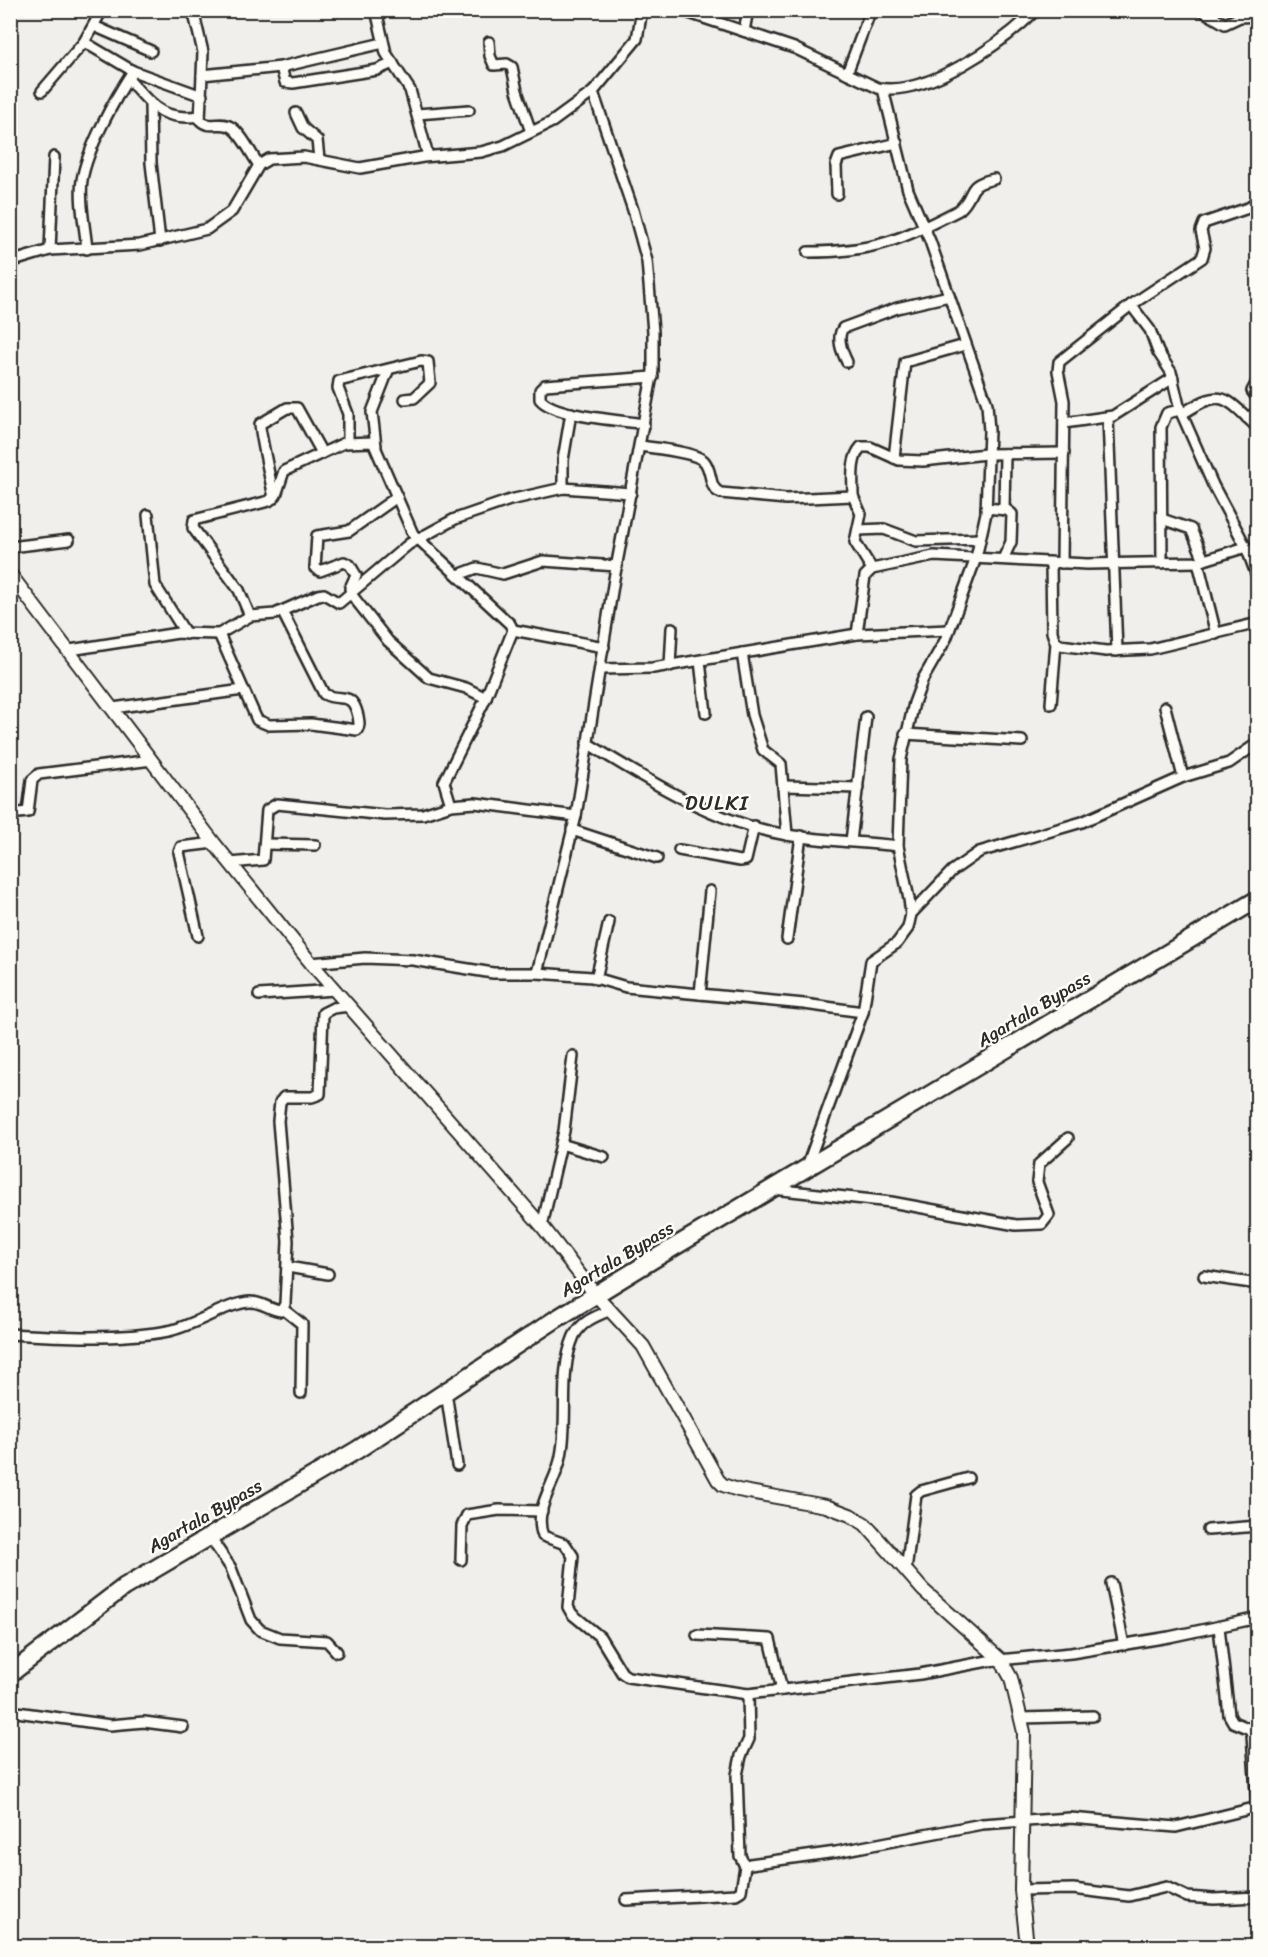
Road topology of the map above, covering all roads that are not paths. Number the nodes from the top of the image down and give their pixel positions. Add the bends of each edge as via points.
1 (102, 10) edge
2 (193, 10) edge
3 (376, 10) edge
4 (642, 10) edge
5 (680, 10) edge
6 (748, 10) edge
7 (870, 10) edge
8 (1036, 10) edge
9 (1201, 10) edge
10 (1257, 16) edge
11 (94, 26) junction
12 (744, 31) junction
13 (84, 42) junction
14 (489, 42) dead end
15 (383, 43) junction
16 (151, 51) dead end
17 (393, 63) junction
18 (281, 67) junction
19 (847, 73) junction
20 (130, 75) junction
21 (202, 75) junction
22 (883, 88) junction
23 (42, 91) dead end
24 (594, 92) junction
25 (202, 96) junction
26 (150, 103) junction
27 (469, 110) dead end
28 (296, 113) dead end
29 (417, 114) junction
30 (200, 116) junction
31 (531, 132) junction
32 (897, 144) junction
33 (428, 156) junction
34 (54, 157) dead end
35 (318, 159) junction
36 (259, 165) junction
37 (994, 179) dead end
38 (837, 194) dead end
39 (1257, 197) edge
40 (924, 228) junction
41 (160, 241) junction
42 (87, 249) junction
43 (50, 250) junction
44 (808, 252) dead end
45 (10, 262) edge
46 (949, 296) junction
47 (1131, 305) junction
48 (965, 345) junction
49 (847, 362) dead end
50 (388, 371) junction
51 (653, 377) junction
52 (1173, 378) junction
53 (1257, 380) edge
54 (405, 399) dead end
55 (1257, 399) edge
56 (1181, 412) junction
57 (1257, 412) edge
58 (571, 413) junction
59 (1108, 418) junction
60 (1247, 418) junction
61 (1064, 423) junction
62 (644, 424) junction
63 (1257, 428) edge
64 (348, 441) junction
65 (376, 446) junction
66 (640, 446) junction
67 (322, 453) junction
68 (1064, 453) junction
69 (986, 454) junction
70 (1005, 454) junction
71 (894, 458) junction
72 (563, 488) junction
73 (631, 493) junction
74 (853, 496) junction
75 (397, 497) junction
76 (274, 498) junction
77 (986, 508) junction
78 (1004, 510) junction
79 (148, 515) dead end
80 (1162, 519) junction
81 (858, 530) junction
82 (417, 538) junction
83 (980, 539) junction
84 (69, 540) dead end
85 (10, 547) edge
86 (1246, 547) junction
87 (976, 558) junction
88 (1003, 559) junction
89 (1201, 561) junction
90 (1050, 562) junction
91 (1162, 562) junction
92 (1062, 563) junction
93 (1113, 564) junction
94 (617, 566) junction
95 (872, 569) junction
96 (10, 574) edge
97 (458, 575) junction
98 (1257, 579) edge
99 (351, 594) junction
100 (282, 611) junction
101 (250, 616) junction
102 (1257, 623) edge
103 (672, 628) dead end
104 (513, 630) junction
105 (949, 630) junction
106 (186, 634) junction
107 (219, 634) junction
108 (857, 634) junction
109 (1216, 634) junction
110 (1056, 643) junction
111 (604, 647) junction
112 (70, 650) junction
113 (1117, 651) junction
114 (742, 654) junction
115 (700, 661) junction
116 (670, 666) junction
117 (601, 669) junction
118 (243, 690) junction
119 (486, 698) junction
120 (1051, 704) dead end
121 (1165, 707) dead end
122 (113, 708) junction
123 (706, 713) dead end
124 (866, 717) dead end
125 (905, 734) junction
126 (1022, 741) dead end
127 (1257, 743) edge
128 (587, 744) junction
129 (152, 760) junction
130 (1184, 777) junction
131 (784, 786) junction
132 (858, 788) junction
133 (451, 805) junction
134 (10, 814) edge
135 (576, 816) junction
136 (754, 826) junction
137 (572, 830) junction
138 (787, 835) junction
139 (801, 836) junction
140 (851, 841) junction
141 (214, 843) junction
142 (265, 844) junction
143 (315, 845) dead end
144 (898, 846) junction
145 (679, 850) dead end
146 (657, 858) dead end
147 (230, 863) junction
148 (710, 891) dead end
149 (1257, 899) edge
150 (911, 914) junction
151 (609, 922) dead end
152 (198, 936) dead end
153 (787, 939) dead end
154 (311, 963) junction
155 (537, 973) junction
156 (596, 978) junction
157 (335, 990) junction
158 (700, 994) junction
159 (259, 995) dead end
160 (349, 1006) junction
161 (863, 1012) junction
162 (573, 1056) dead end
163 (1068, 1138) dead end
164 (561, 1144) junction
165 (604, 1157) dead end
166 (806, 1168) junction
167 (771, 1189) junction
168 (543, 1226) junction
169 (288, 1267) junction
170 (328, 1274) dead end
171 (1204, 1276) dead end
172 (1257, 1284) edge
173 (595, 1294) junction
174 (283, 1309) junction
175 (611, 1310) junction
176 (10, 1334) edge
177 (446, 1392) junction
178 (301, 1393) dead end
179 (457, 1465) dead end
180 (968, 1478) dead end
181 (542, 1511) junction
182 (1257, 1526) edge
183 (1208, 1530) dead end
184 (208, 1536) junction
185 (461, 1560) dead end
186 (906, 1570) junction
187 (1111, 1583) dead end
188 (1257, 1618) edge
189 (1219, 1627) junction
190 (697, 1635) dead end
191 (1124, 1645) junction
192 (338, 1652) dead end
193 (1001, 1660) junction
194 (10, 1674) edge
195 (782, 1690) junction
196 (748, 1694) junction
197 (10, 1711) edge
198 (1093, 1716) dead end
199 (1022, 1718) junction
200 (183, 1727) dead end
201 (1257, 1807) edge
202 (1021, 1821) junction
203 (745, 1866) junction
204 (1021, 1890) junction
205 (1257, 1897) edge
206 (626, 1900) dead end
207 (1027, 1947) edge

1 - 11 street
2 - 21 street via 203,52
3 - 15 street
4 - 24 street via 637,39
5 - 12 street
6 - 12 street
7 - 19 street
8 - 22 street via 1016,30 968,61 916,86
9 - 10 street via 1225,24 1240,17
11 - 13 street
11 - 16 street
12 - 19 street via 794,48
13 - 20 street
13 - 23 street
14 - 31 street via 494,65 507,64 512,68
15 - 17 street
15 - 18 street
17 - 18 street via 377,70 293,83 285,82
17 - 29 street via 410,90
18 - 21 street
19 - 22 street
20 - 25 street
20 - 26 street
20 - 42 street via 111,105 83,175
21 - 25 street
22 - 32 street
24 - 31 street
24 - 51 street via 647,261
25 - 30 street
26 - 30 street via 174,118
26 - 41 street via 151,163
27 - 29 street
28 - 35 street via 303,128 317,140
29 - 33 street
30 - 36 street via 207,125 232,127
31 - 33 street via 491,151
32 - 38 street via 839,157
32 - 40 street via 908,190
33 - 35 street via 360,168
34 - 43 street
35 - 36 street via 269,159
36 - 41 street via 226,217 199,232
37 - 40 street via 979,182 959,210
39 - 47 street via 1251,207 1204,223 1200,231 1205,248 1203,258
40 - 44 street via 885,245 844,252
40 - 46 street
41 - 42 street
42 - 43 street
43 - 45 street
46 - 48 street
46 - 49 street via 897,308 843,328 841,348
47 - 52 street via 1153,336
47 - 61 street via 1059,362
48 - 69 street via 987,404
48 - 71 street via 905,362
50 - 54 street via 428,362 430,383 414,398
50 - 64 street via 339,381 348,414
50 - 65 street via 372,412
51 - 58 street via 542,387 539,394 544,403
51 - 62 street
52 - 56 street
52 - 59 street
53 - 55 street via 1252,391
56 - 60 street via 1211,398 1229,402
56 - 80 street via 1167,413 1161,427
56 - 86 street
57 - 60 street
58 - 62 street
58 - 72 street
59 - 61 street
59 - 93 street
60 - 63 street
61 - 68 street
62 - 66 street
64 - 65 street via 370,441
64 - 67 street
65 - 75 street
66 - 73 street
66 - 74 street via 700,458 708,466 714,488 721,494 786,499
67 - 76 street via 284,471
67 - 76 street via 297,408 287,408 260,424 258,430 267,455
68 - 70 street
68 - 92 street
69 - 70 street
69 - 71 street via 923,461
69 - 77 street
70 - 78 street
71 - 74 street via 861,447 853,472
72 - 73 street
72 - 82 street via 501,503
73 - 94 street
74 - 81 street via 861,514
75 - 82 street
75 - 99 street via 355,528 321,534 315,539 317,570 347,562 355,571
76 - 101 street via 198,518 193,524 239,590
77 - 78 street
77 - 83 street
78 - 88 street via 1011,512 1013,519 1011,542
79 - 106 street via 155,585
80 - 89 street via 1191,529
80 - 91 street
81 - 83 street via 884,529 916,541
81 - 95 street via 855,542
82 - 97 street
82 - 99 street
83 - 87 street
84 - 85 street
86 - 89 street
86 - 98 street
87 - 88 street
87 - 95 street via 934,556
87 - 105 street
88 - 90 street
89 - 91 street
89 - 109 street
90 - 92 street
90 - 110 street via 1050,615
91 - 93 street
92 - 93 street
93 - 113 street
94 - 97 street via 543,561 503,574 481,568
94 - 111 street
95 - 108 street via 865,576
96 - 112 street
97 - 104 street
99 - 100 street via 339,603 324,594 318,595
99 - 119 street via 388,641 422,673
100 - 101 street
100 - 118 street via 324,694 351,700 359,728 354,731 311,724 262,723
101 - 107 street
102 - 109 street
103 - 116 street
104 - 111 street
104 - 119 street
105 - 108 street
105 - 125 street via 922,679
106 - 107 street
106 - 112 street
107 - 118 street
108 - 114 street
109 - 113 street via 1150,649
110 - 113 street
110 - 120 street
111 - 117 street
112 - 122 street
114 - 115 street
114 - 131 street via 752,716 763,750 782,764
115 - 116 street
115 - 123 street
116 - 117 street
117 - 128 street
118 - 122 street
119 - 133 street via 444,782
121 - 130 street
122 - 129 street
124 - 132 street
125 - 126 street
125 - 144 street
127 - 130 street via 1229,763
128 - 135 street
128 - 136 street via 676,795
129 - 134 street via 39,774 32,780 28,812
129 - 141 street
130 - 150 street via 1082,822 979,852 952,871
131 - 132 street
131 - 138 street
132 - 140 street
133 - 135 street via 476,803
133 - 142 street via 423,814 385,815 277,804 267,810
135 - 137 street
136 - 138 street
136 - 145 street via 746,860
137 - 146 street
137 - 155 street
138 - 139 street
139 - 140 street
139 - 153 street
140 - 144 street
141 - 147 street
141 - 152 street via 188,845 179,852
142 - 143 street
142 - 147 street via 262,860
144 - 150 street
147 - 154 street
148 - 158 street
149 - 166 highway, Agartala Bypass
150 - 161 street via 903,938 871,961
151 - 156 street
154 - 155 street via 365,958 413,960 493,973
154 - 157 street
155 - 156 street
156 - 158 street via 626,987
157 - 159 street
157 - 160 street
158 - 161 street
160 - 168 street
160 - 169 street via 323,1013 320,1094 284,1097 280,1102
161 - 166 street
162 - 164 street
163 - 167 street via 1039,1164 1036,1182 1049,1215 1042,1224 1016,1225 891,1202
164 - 165 street
164 - 168 street
166 - 167 highway, Agartala Bypass
167 - 173 highway, Agartala Bypass
168 - 173 street
169 - 170 street
169 - 174 street
171 - 172 street
173 - 175 street
173 - 177 highway, Agartala Bypass
174 - 176 street via 241,1303 193,1324 136,1334
174 - 178 street via 302,1324
175 - 181 street via 589,1319 570,1346 561,1456
175 - 186 street via 643,1346 723,1485 826,1506 850,1515 880,1538
177 - 179 street
177 - 184 highway, Agartala Bypass
180 - 186 street via 916,1495
181 - 185 street via 499,1510 467,1515 462,1526
181 - 196 street via 543,1536 565,1544 573,1556 567,1607 600,1637 622,1672 628,1677
182 - 183 street
184 - 192 street via 231,1568 251,1620 260,1630 280,1638 327,1641
184 - 194 highway, Agartala Bypass via 124,1587
186 - 193 street
187 - 191 street
188 - 189 street
189 - 191 street
189 - 201 street via 1229,1715 1252,1734
190 - 195 street via 770,1639
191 - 193 street
193 - 195 street
193 - 199 street via 1011,1678
195 - 196 street
196 - 203 street via 749,1739 737,1775 740,1856
197 - 200 street via 110,1725 144,1722
198 - 199 street
199 - 202 street via 1026,1751
201 - 202 street via 1176,1827 1070,1818
202 - 203 street via 934,1831
202 - 204 street
203 - 206 street via 741,1891 735,1894
204 - 205 street via 1073,1889 1130,1896 1166,1887 1186,1897
204 - 207 street

